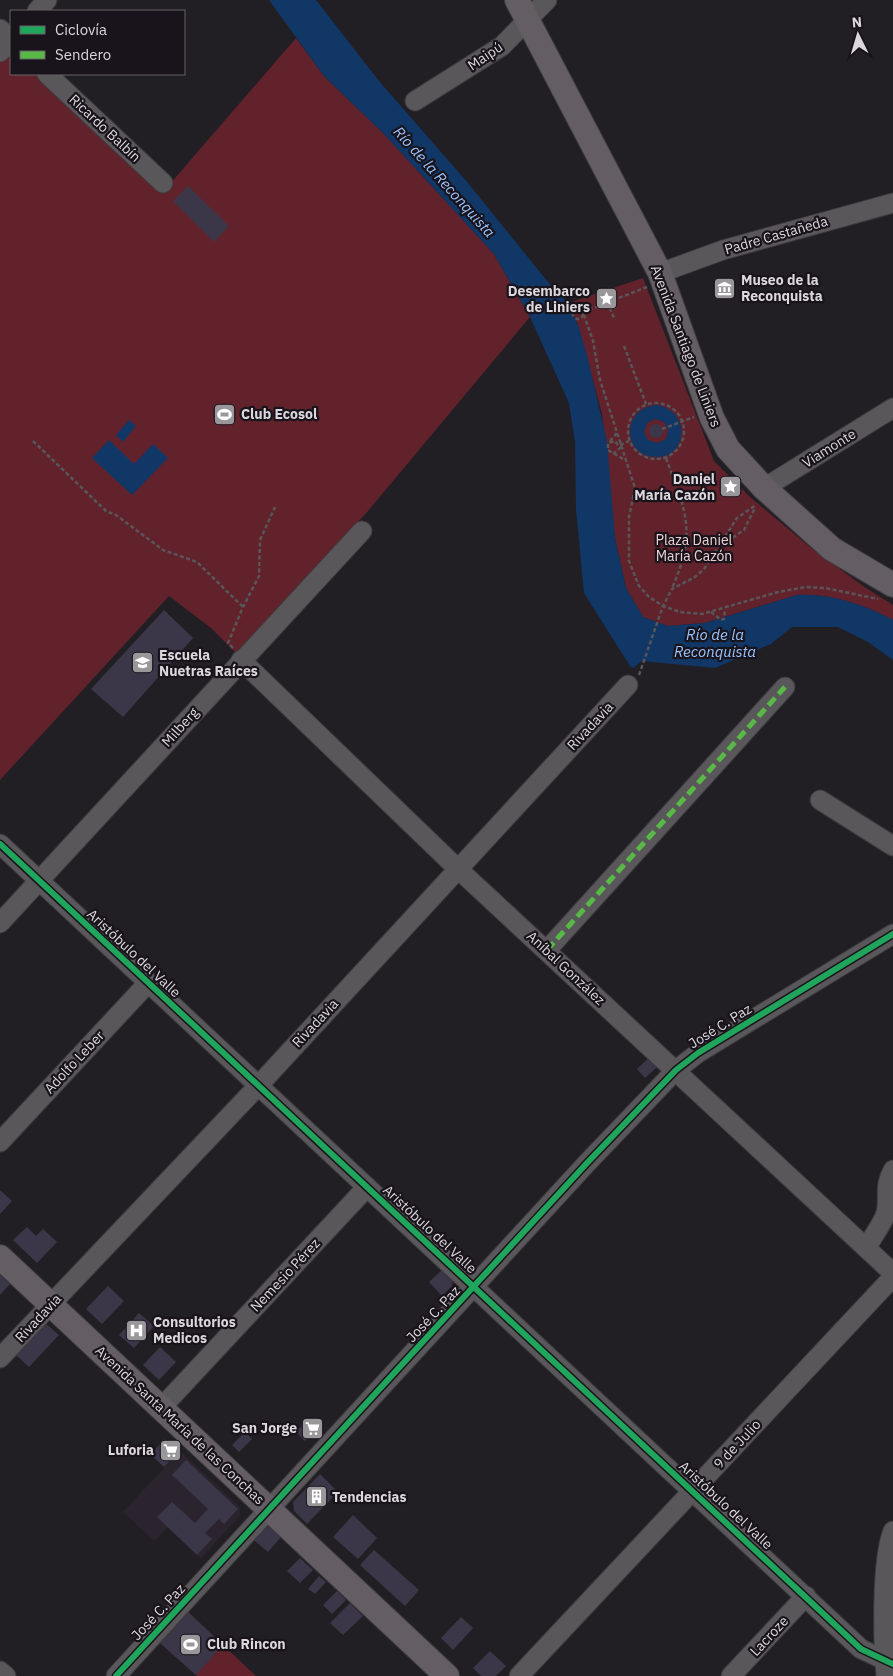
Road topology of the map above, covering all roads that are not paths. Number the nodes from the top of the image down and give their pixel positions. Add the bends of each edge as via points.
1 (47, 0) edge
2 (547, 0) edge
3 (38, 10) edge
4 (522, 10) edge
5 (0, 29) edge
6 (10, 39) edge
7 (10, 41) edge
8 (0, 52) edge
9 (49, 75) edge
10 (415, 101) dead end
11 (163, 183) dead end
12 (893, 203) edge
13 (664, 282) junction
14 (893, 408) edge
15 (760, 497) junction
16 (362, 531) dead end
17 (888, 592) edge
18 (241, 660) junction
19 (634, 679) road end
20 (785, 688) dead end
21 (820, 800) dead end
22 (0, 844) edge
23 (893, 846) edge
24 (458, 869) junction
25 (39, 881) junction
26 (0, 923) edge
27 (893, 934) edge
28 (546, 950) junction
29 (148, 983) junction
30 (676, 1070) junction
31 (258, 1086) junction
32 (0, 1142) edge
33 (893, 1170) edge
34 (367, 1187) junction
35 (866, 1248) junction
36 (0, 1257) edge
37 (893, 1273) edge
38 (893, 1277) edge
39 (474, 1288) junction
40 (50, 1305) junction
41 (0, 1358) edge
42 (162, 1407) junction
43 (693, 1492) junction
44 (270, 1510) junction
45 (893, 1531) edge
46 (806, 1596) junction
47 (888, 1666) edge
48 (0, 1671) edge
49 (6, 1676) edge
50 (116, 1676) edge
51 (447, 1676) edge
52 (519, 1676) edge
53 (731, 1676) edge

1 - 3 street
2 - 4 street, Maipú
4 - 10 street, Maipú via 502,46
4 - 13 main road, Avenida Santiago de Liniers
5 - 6 street
7 - 8 street
9 - 11 street, Ricardo Balbín
12 - 13 street, Padre Castañeda via 723,250
13 - 15 main road, Avenida Santiago de Liniers via 720,436
14 - 15 street, Viamonte
15 - 17 main road, Avenida Santiago de Liniers
16 - 18 street, Milberg
18 - 24 street, Aníbal González
18 - 25 street, Milberg
19 - 24 street, Rivadavia
20 - 28 street
21 - 23 street
22 - 25 street, Aristóbulo del Valle
24 - 28 street, Aníbal González
24 - 31 street, Rivadavia
25 - 26 street, Milberg
25 - 29 street, Aristóbulo del Valle
27 - 30 street, José C. Paz via 698,1053
28 - 30 street, Aníbal González
29 - 31 street, Aristóbulo del Valle
29 - 32 street, Adolfo Leber
30 - 35 street, Aníbal González
30 - 39 street, José C. Paz
31 - 34 street, Aristóbulo del Valle
31 - 40 street, Rivadavia
33 - 35 street via 886,1188 886,1211
34 - 39 street, Aristóbulo del Valle
34 - 42 street, Nemesio Pérez
35 - 37 street, Aníbal González
36 - 40 main road, Avenida Santa María de las Conchas
38 - 43 street, 9 de Julio
39 - 43 street, Aristóbulo del Valle
39 - 44 street, José C. Paz
40 - 41 street, Rivadavia
40 - 42 main road, Avenida Santa María de las Conchas
42 - 44 main road, Avenida Santa María de las Conchas
43 - 46 street, Aristóbulo del Valle
43 - 52 street, 9 de Julio
44 - 50 street, José C. Paz
44 - 51 main road, Avenida Santa María de las Conchas
45 - 47 street via 888,1543 886,1566
46 - 47 street, Aristóbulo del Valle via 861,1648
46 - 53 street, Lacroze
48 - 49 street

